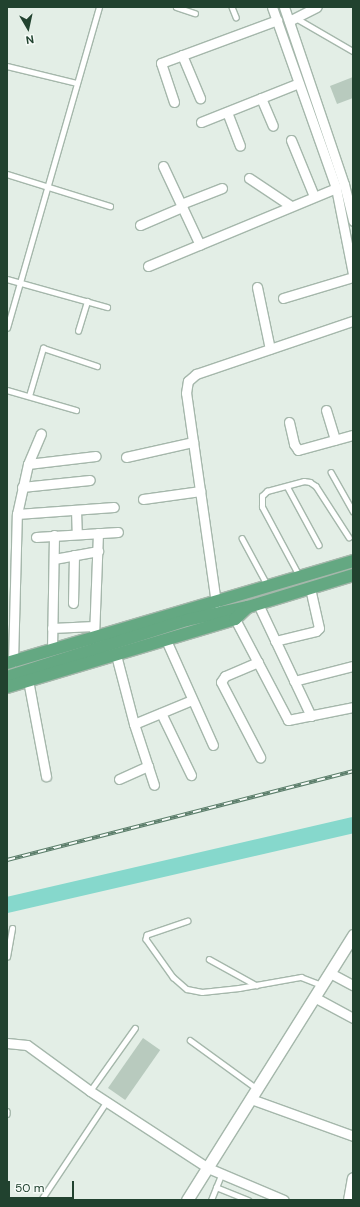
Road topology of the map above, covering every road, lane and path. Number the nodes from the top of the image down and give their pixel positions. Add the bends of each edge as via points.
1 (99, 7) edge
2 (176, 7) edge
3 (232, 7) edge
4 (272, 7) edge
5 (284, 7) edge
6 (317, 7) edge
7 (195, 13) dead end
8 (236, 17) dead end
9 (292, 19) junction
10 (277, 20) junction
11 (353, 51) edge
12 (182, 55) junction
13 (7, 66) edge
14 (77, 83) junction
15 (299, 83) junction
16 (200, 98) dead end
17 (261, 98) junction
18 (174, 102) dead end
19 (226, 112) junction
20 (201, 122) dead end
21 (273, 126) dead end
22 (291, 140) dead end
23 (240, 146) dead end
24 (163, 166) dead end
25 (7, 174) edge
26 (249, 178) dead end
27 (353, 180) edge
28 (46, 186) junction
29 (340, 186) junction
30 (222, 188) dead end
31 (314, 196) junction
32 (181, 205) junction
33 (110, 206) dead end
34 (291, 206) junction
35 (353, 221) edge
36 (140, 225) dead end
37 (200, 245) junction
38 (148, 266) dead end
39 (353, 275) edge
40 (7, 279) edge
41 (20, 283) junction
42 (258, 287) dead end
43 (283, 298) dead end
44 (87, 301) junction
45 (107, 307) dead end
46 (353, 321) edge
47 (7, 328) edge
48 (78, 331) dead end
49 (270, 349) junction
50 (97, 366) dead end
51 (7, 390) edge
52 (29, 396) junction
53 (76, 410) dead end
54 (326, 410) dead end
55 (289, 422) dead end
56 (41, 434) dead end
57 (353, 435) edge
58 (335, 440) junction
59 (193, 442) junction
60 (96, 456) dead end
61 (126, 457) dead end
62 (28, 464) junction
63 (331, 472) dead end
64 (90, 480) dead end
65 (287, 486) junction
66 (22, 487) junction
67 (200, 491) junction
68 (143, 499) dead end
69 (114, 507) dead end
70 (76, 510) junction
71 (353, 511) edge
72 (17, 514) junction
73 (118, 532) dead end
74 (98, 533) junction
75 (76, 534) junction
76 (36, 536) dead end
77 (54, 536) junction
78 (349, 537) dead end
79 (242, 538) dead end
80 (319, 545) dead end
81 (98, 551) junction
82 (74, 555) junction
83 (54, 558) junction
84 (353, 561) edge
85 (353, 575) edge
86 (300, 577) junction
87 (268, 587) junction
88 (310, 588) junction
89 (73, 603) dead end
90 (216, 603) junction
91 (253, 606) junction
92 (235, 619) junction
93 (52, 628) junction
94 (94, 632) junction
95 (166, 640) junction
96 (276, 641) junction
97 (52, 650) junction
98 (116, 655) junction
99 (10, 662) edge
100 (258, 662) junction
101 (353, 666) edge
102 (7, 677) edge
103 (28, 680) junction
104 (294, 681) junction
105 (7, 687) edge
106 (192, 700) junction
107 (353, 707) edge
108 (161, 713) junction
109 (311, 716) junction
110 (134, 724) junction
111 (213, 745) dead end
112 (260, 756) dead end
113 (148, 766) junction
114 (191, 775) dead end
115 (46, 776) dead end
116 (119, 779) dead end
117 (154, 785) dead end
118 (188, 921) dead end
119 (12, 928) dead end
120 (353, 935) edge
121 (7, 957) edge
122 (209, 959) dead end
123 (330, 973) junction
124 (256, 985) junction
125 (322, 985) junction
126 (353, 985) edge
127 (314, 997) junction
128 (353, 1018) edge
129 (135, 1028) dead end
130 (190, 1040) dead end
131 (7, 1043) edge
132 (257, 1089) junction
133 (90, 1091) junction
134 (251, 1099) junction
135 (107, 1102) junction
136 (353, 1136) edge
137 (208, 1168) junction
138 (221, 1175) junction
139 (353, 1180) edge
140 (216, 1187) junction
141 (41, 1200) edge
142 (187, 1200) edge
143 (211, 1200) edge
144 (249, 1200) edge
145 (284, 1200) edge
146 (348, 1200) edge

1 - 14 lane
2 - 7 lane
3 - 8 lane
4 - 10 street
5 - 9 street
6 - 9 street
9 - 11 lane
9 - 29 street
10 - 12 street
10 - 15 street
12 - 16 street
12 - 18 street via 160,65
13 - 14 lane
14 - 28 lane
15 - 17 street
15 - 29 street
17 - 19 street
17 - 21 street
19 - 20 street
19 - 23 street
22 - 31 street
24 - 32 street
25 - 28 lane
26 - 34 street
27 - 29 street
28 - 33 lane
28 - 41 lane
29 - 31 street
29 - 35 street
29 - 39 street
30 - 32 street
31 - 34 street
32 - 36 street
32 - 37 street
34 - 37 street
37 - 38 street
39 - 43 street
40 - 41 lane
41 - 44 lane
41 - 47 lane
42 - 49 street
44 - 45 lane
44 - 48 lane
46 - 49 street
49 - 59 street via 196,374 188,381 186,393
50 - 52 lane via 43,348
51 - 52 lane
52 - 53 lane
54 - 58 street
55 - 58 street via 298,450
56 - 62 street
57 - 58 street
59 - 61 street
59 - 67 street
60 - 62 street
62 - 66 street
63 - 71 lane
64 - 66 street
65 - 78 lane via 304,481 316,486
65 - 80 lane
65 - 86 lane via 267,491 262,496 262,507
66 - 72 street
67 - 68 street
67 - 90 street
69 - 70 street
70 - 72 street
70 - 75 street
72 - 99 street
73 - 74 street
74 - 75 street
74 - 81 street
75 - 77 street
76 - 77 street
77 - 83 street
79 - 87 lane
81 - 82 street
81 - 94 street
82 - 83 street
82 - 89 street
83 - 93 street
84 - 86 main road
85 - 88 main road
86 - 87 main road
87 - 90 main road
88 - 91 main road
88 - 96 street via 319,628 316,631
90 - 94 main road
91 - 92 main road
91 - 96 street
91 - 102 main road via 186,620
92 - 95 main road
92 - 100 street
93 - 94 street
93 - 97 street
94 - 97 main road
95 - 98 main road
95 - 106 street
96 - 104 street
97 - 99 main road
98 - 103 main road
98 - 110 street
100 - 109 street via 288,720
100 - 112 street via 225,676 222,682
101 - 104 street
103 - 105 main road
103 - 115 street
104 - 109 street
106 - 108 street
106 - 111 street
107 - 109 street
108 - 110 street
108 - 114 street
110 - 113 street
113 - 116 street
113 - 117 street
118 - 124 lane via 147,936 148,944 173,977 186,989 202,992
119 - 121 lane
120 - 123 street
122 - 124 lane
123 - 125 street
123 - 126 street
124 - 125 lane via 300,977
125 - 127 street
127 - 128 street
127 - 132 street
129 - 133 lane
130 - 132 lane
131 - 133 street via 27,1045
132 - 134 street
133 - 135 street
134 - 136 street
134 - 137 street
135 - 137 street
135 - 141 lane
137 - 138 street
137 - 142 street
138 - 140 lane
138 - 145 street
139 - 146 street
140 - 143 lane
140 - 144 lane

